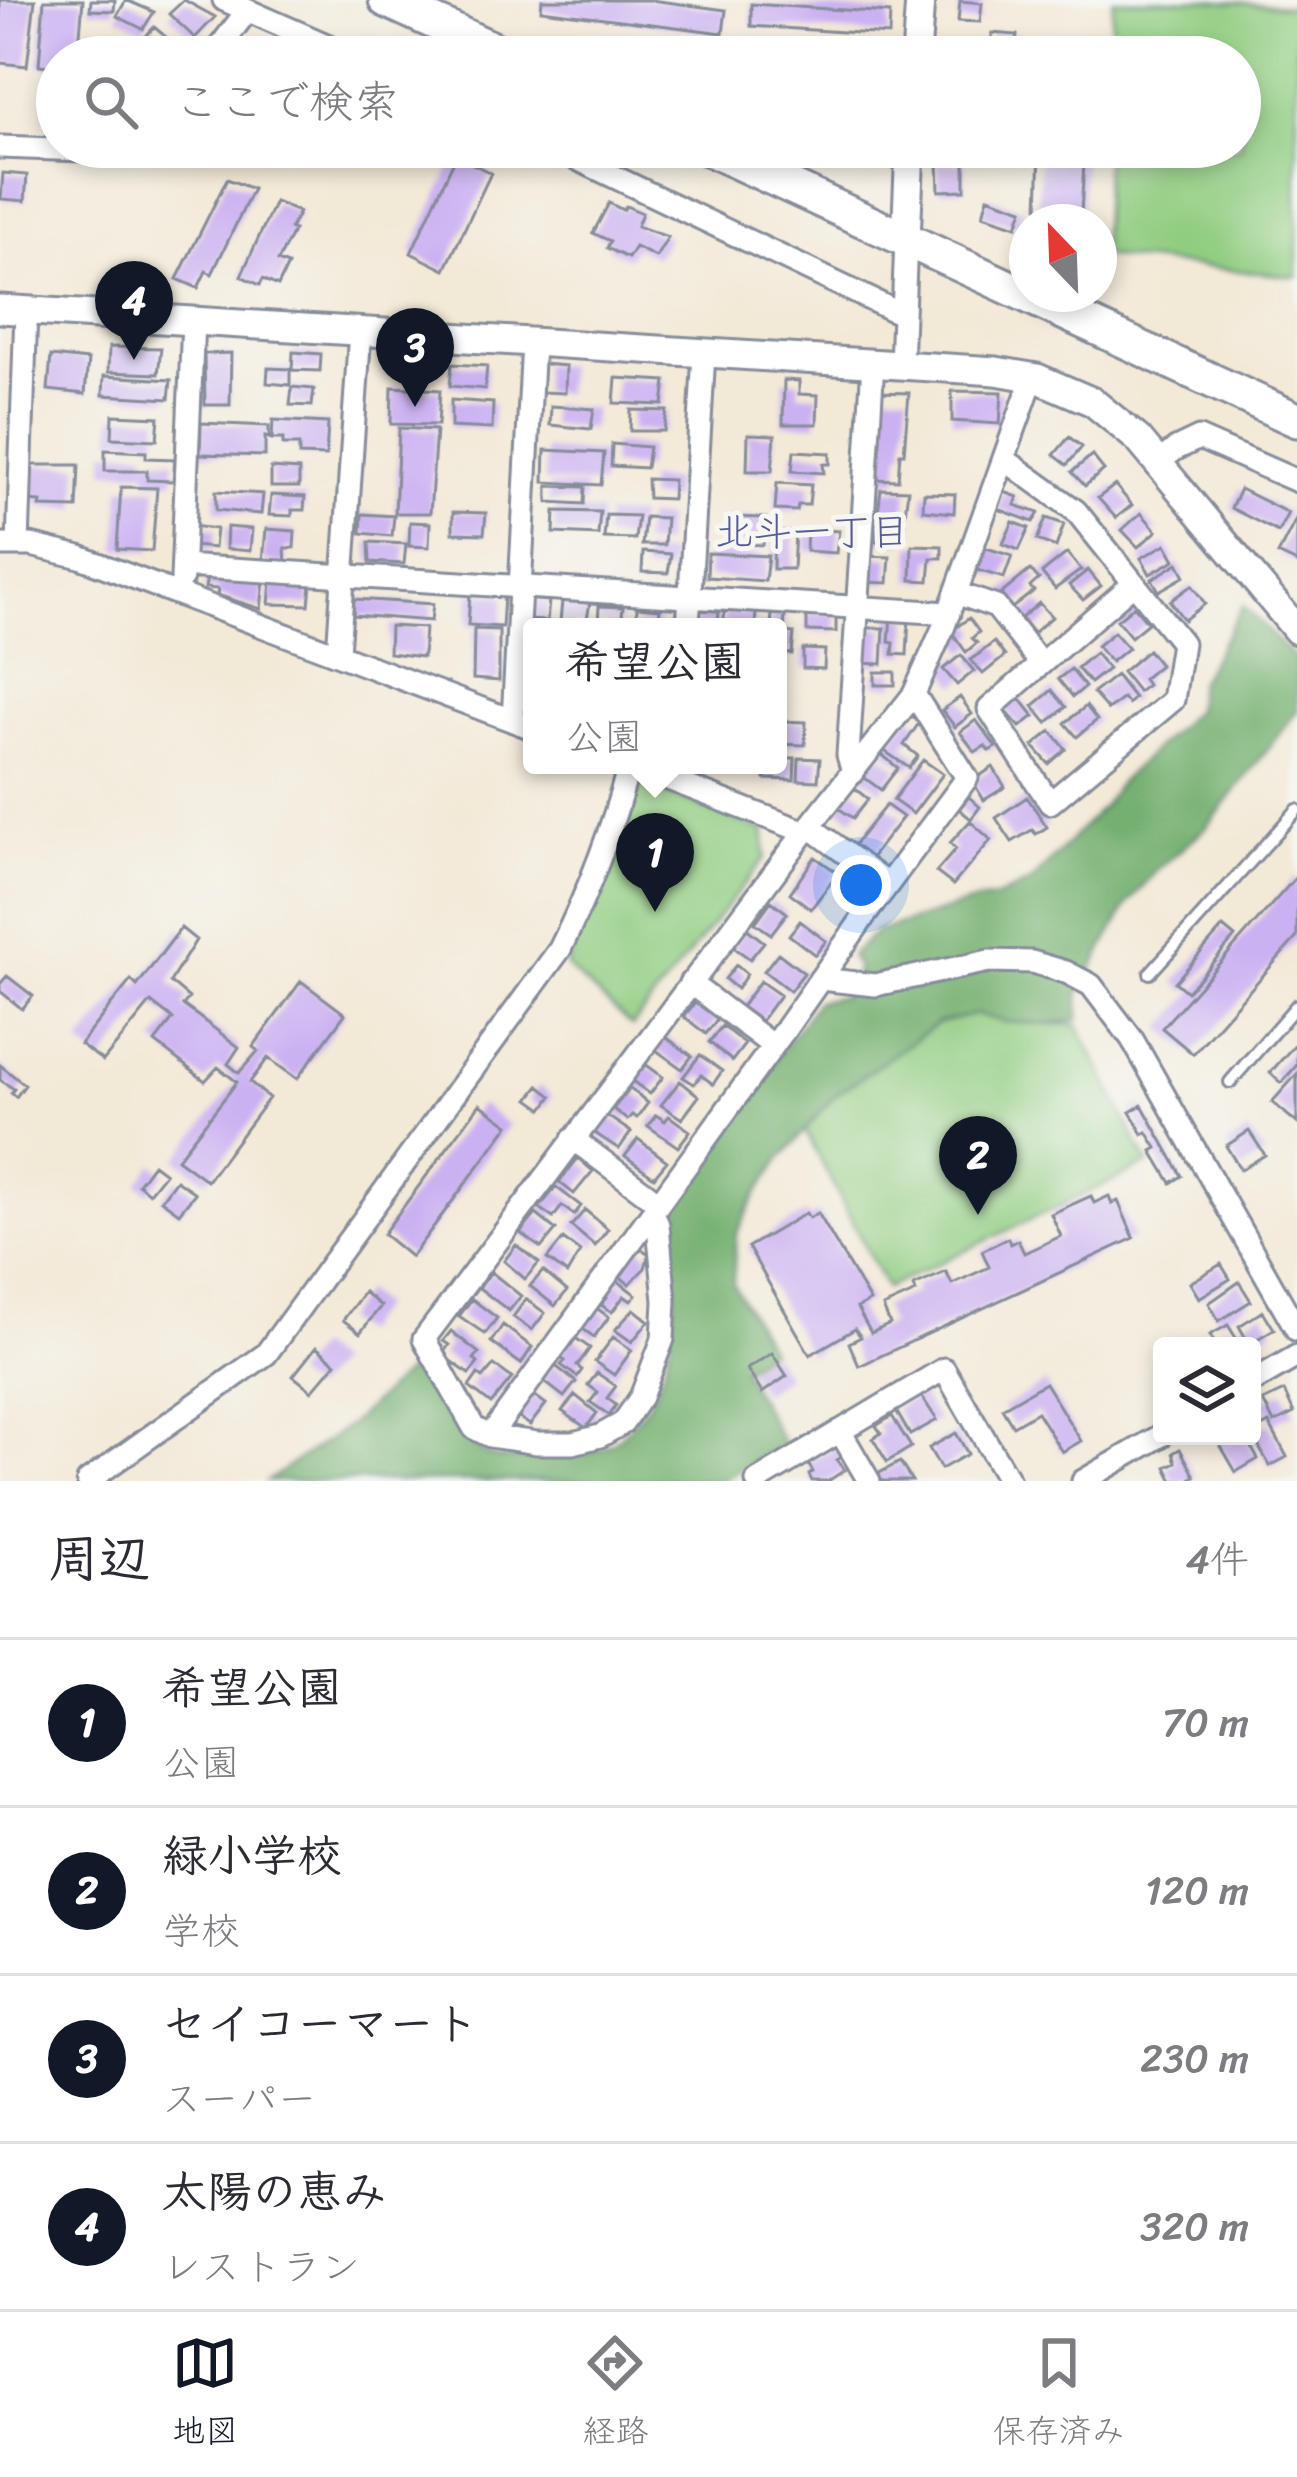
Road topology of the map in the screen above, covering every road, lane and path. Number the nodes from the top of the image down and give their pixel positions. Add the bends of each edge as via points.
1 (224, 0) edge
2 (386, 0) edge
3 (920, 0) edge
4 (247, 11) junction
5 (228, 36) edge
6 (305, 36) edge
7 (464, 36) edge
8 (917, 36) edge
9 (0, 148) edge
10 (36, 149) edge
11 (596, 168) edge
12 (750, 168) edge
13 (909, 168) edge
14 (906, 240) junction
15 (13, 309) edge
16 (904, 315) junction
17 (194, 321) junction
18 (360, 331) junction
19 (533, 342) junction
20 (704, 353) junction
21 (887, 364) junction
22 (1033, 377) junction
23 (1297, 420) edge
24 (1004, 459) junction
25 (1157, 463) junction
26 (1297, 481) edge
27 (9, 545) edge
28 (183, 566) junction
29 (342, 576) junction
30 (1134, 583) junction
31 (522, 587) junction
32 (182, 596) junction
33 (690, 598) junction
34 (952, 603) junction
35 (857, 608) junction
36 (689, 618) edge
37 (1297, 630) edge
38 (338, 653) junction
39 (1041, 664) junction
40 (914, 694) junction
41 (523, 724) edge
42 (853, 773) junction
43 (628, 774) edge
44 (678, 774) edge
45 (1297, 810) edge
46 (808, 830) junction
47 (887, 884) junction
48 (1150, 973) dead end
49 (820, 980) junction
50 (690, 983) junction
51 (1297, 1005) edge
52 (772, 1046) junction
53 (1230, 1082) dead end
54 (573, 1138) junction
55 (656, 1208) junction
56 (1297, 1330) edge
57 (1297, 1356) edge
58 (1261, 1377) edge
59 (840, 1431) junction
60 (490, 1436) junction
61 (1153, 1440) edge
62 (88, 1481) edge
63 (757, 1481) edge
64 (869, 1481) edge
65 (1009, 1481) edge
66 (1083, 1481) edge

1 - 4 street
2 - 7 highway
3 - 8 street
4 - 5 street
4 - 6 street
9 - 10 street
11 - 16 street
12 - 14 highway
13 - 14 street
14 - 16 street
14 - 23 highway
15 - 17 street
15 - 27 street
16 - 21 street
17 - 18 street
17 - 28 street
18 - 19 street
18 - 29 street
19 - 20 street
19 - 31 street
20 - 21 street
20 - 33 street
21 - 22 street
21 - 35 street
22 - 24 street
22 - 25 street via 1093,402
24 - 30 street via 1076,511
24 - 34 street
25 - 26 street via 1199,438
25 - 37 street
27 - 32 street via 80,557
28 - 29 street
28 - 32 street
29 - 31 street
29 - 38 street
30 - 39 street
30 - 39 street via 1181,643 1173,700 1050,803 989,709
31 - 33 street
31 - 41 street
32 - 38 street
33 - 35 street
33 - 36 street
34 - 35 street
34 - 39 street via 995,608
34 - 40 street
35 - 42 street
38 - 41 street
40 - 42 street
40 - 47 street via 967,778
42 - 46 street
43 - 62 street via 560,949 266,1354
44 - 46 street
45 - 48 lane
46 - 47 street
46 - 50 street
47 - 49 street
49 - 52 street
49 - 56 street via 875,985 989,961 1032,962 1091,985 1132,1039
50 - 52 street
50 - 54 street
51 - 53 lane
52 - 55 street
54 - 55 street
54 - 60 street via 424,1339 474,1428
55 - 60 street
55 - 60 street via 663,1339 623,1423 573,1443
57 - 58 street
59 - 63 street
59 - 64 street
59 - 65 street via 944,1369
61 - 66 street

